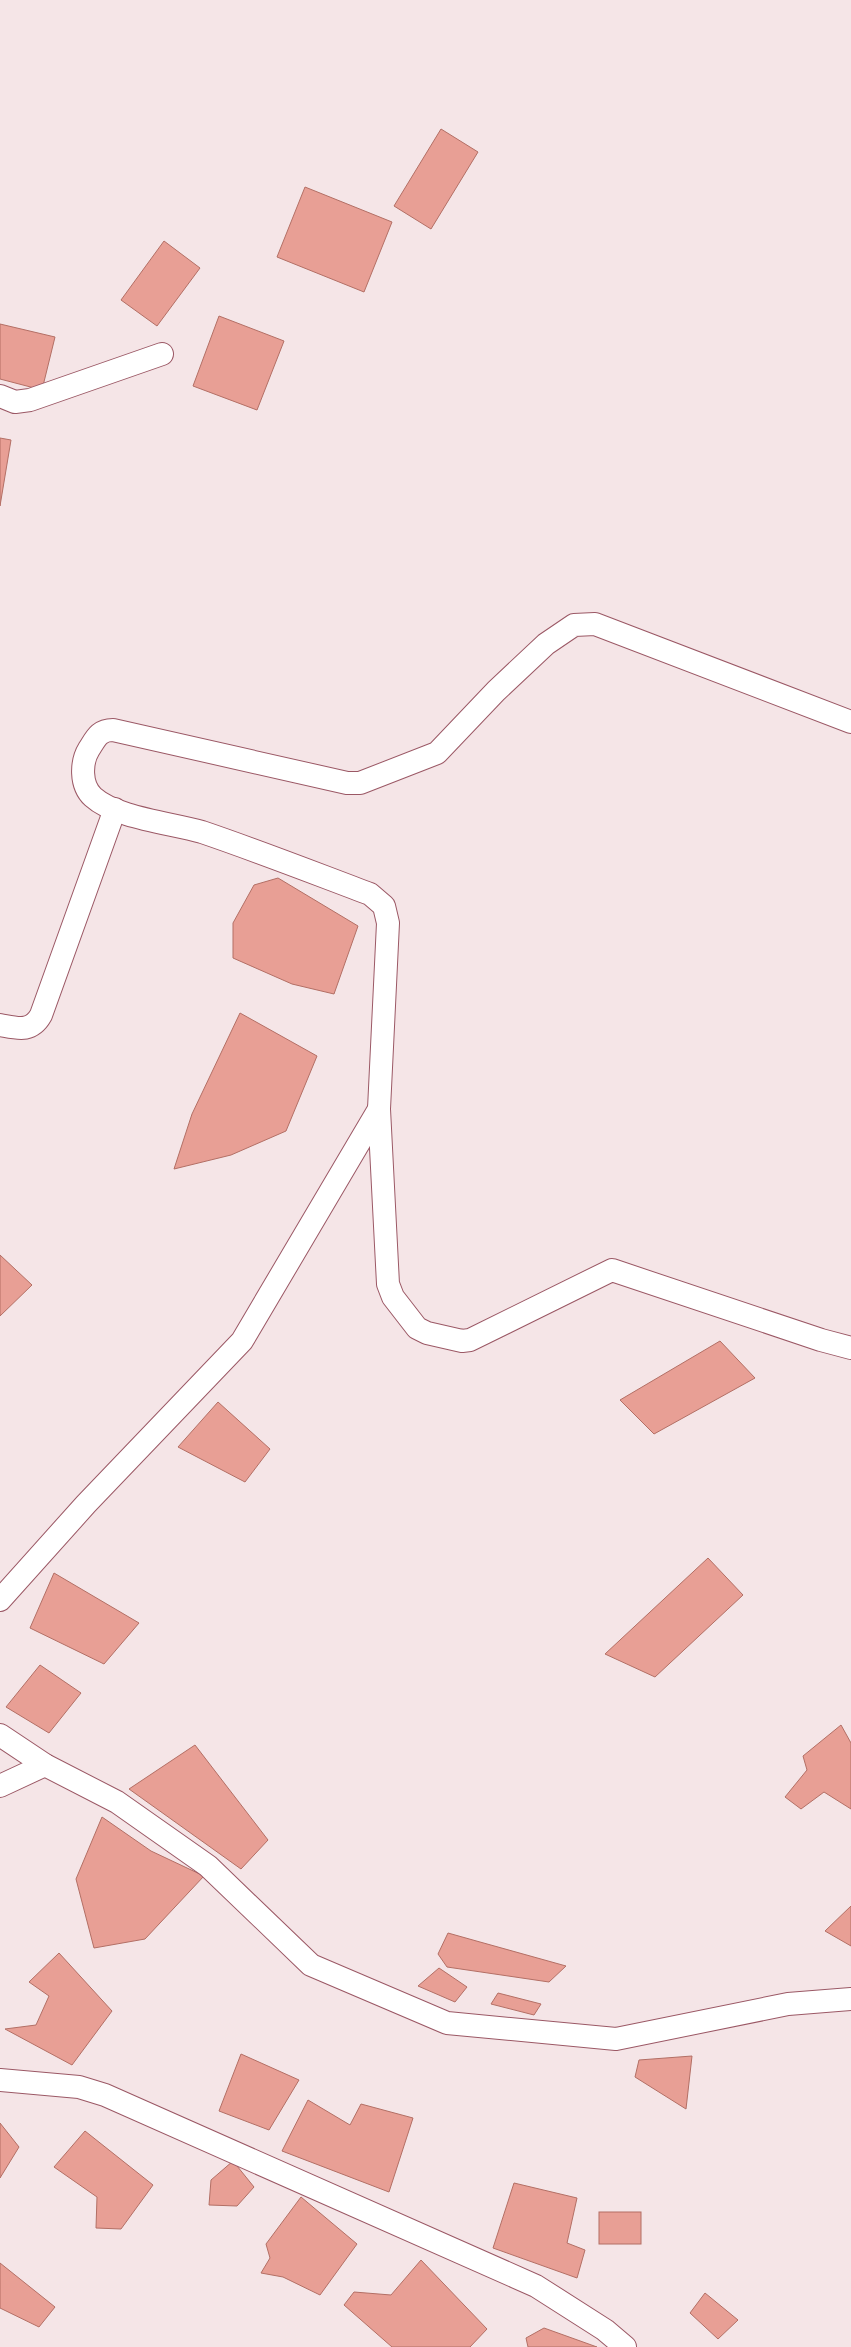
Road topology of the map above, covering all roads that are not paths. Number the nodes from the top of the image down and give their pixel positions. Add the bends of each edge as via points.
1 (162, 354) dead end
2 (0, 396) edge
3 (851, 722) edge
4 (115, 809) junction
5 (0, 1025) edge
6 (379, 1109) junction
7 (851, 1348) edge
8 (0, 1600) edge
9 (0, 1735) edge
10 (45, 1765) junction
11 (0, 1786) edge
12 (851, 1999) edge
13 (0, 2080) edge
14 (626, 2347) edge

1 - 2 street via 30,400 15,402
3 - 4 street via 602,626 587,623 574,625 546,644 496,691 437,754 360,783 347,783 105,730 99,734 84,758 84,779 91,795
4 - 5 street via 41,1015 37,1022 24,1029
4 - 6 street via 201,832 370,894 380,900 388,923
6 - 7 street via 388,1284 393,1298 411,1324 421,1331 462,1341 470,1340 612,1270
6 - 8 street via 242,1341 86,1504
9 - 10 street
10 - 11 street
10 - 12 street via 117,1802 208,1866 311,1964 447,2023 616,2039 788,2004
13 - 14 street via 79,2087 105,2094 536,2286 605,2330

